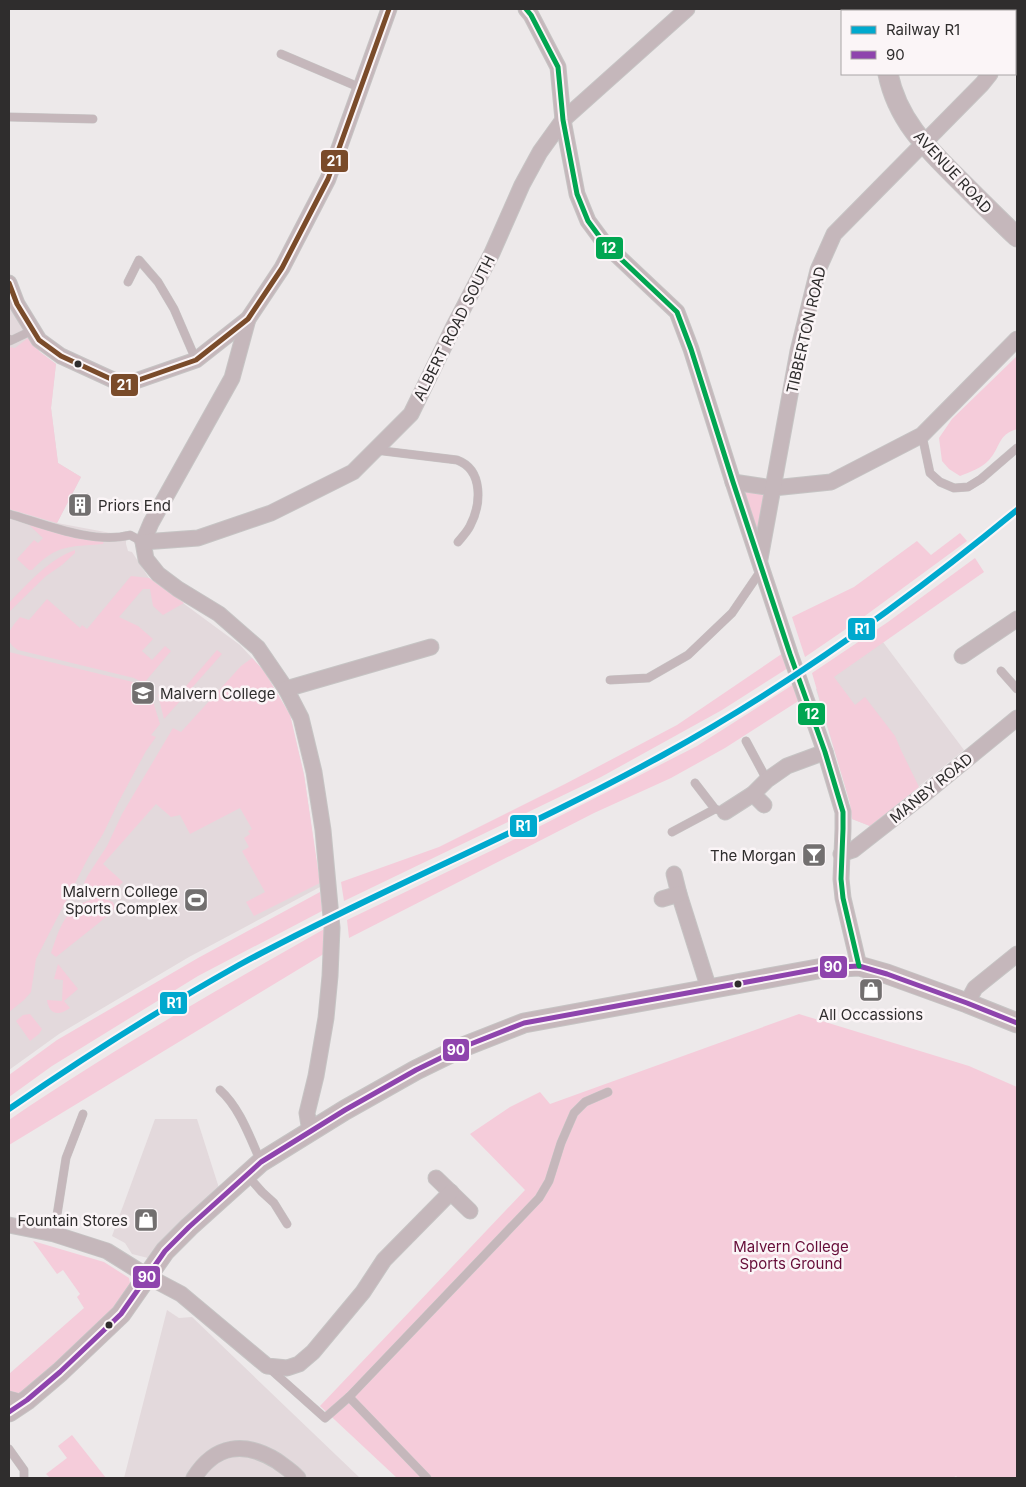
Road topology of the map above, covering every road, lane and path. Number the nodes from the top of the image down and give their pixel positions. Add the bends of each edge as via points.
1 (388, 9) edge
2 (526, 9) edge
3 (686, 9) edge
4 (281, 54) dead end
5 (888, 75) edge
6 (989, 75) edge
7 (361, 88) junction
8 (9, 118) edge
9 (93, 119) dead end
10 (563, 120) junction
11 (922, 143) junction
12 (1017, 236) edge
13 (9, 282) edge
14 (128, 282) dead end
15 (248, 319) junction
16 (33, 330) junction
17 (9, 339) edge
18 (1017, 339) edge
19 (196, 360) junction
20 (922, 435) junction
21 (1017, 448) edge
22 (375, 450) junction
23 (733, 482) junction
24 (773, 488) junction
25 (9, 514) edge
26 (143, 542) junction
27 (458, 542) dead end
28 (761, 565) junction
29 (1017, 619) edge
30 (431, 647) dead end
31 (962, 656) dead end
32 (1001, 671) dead end
33 (610, 680) dead end
34 (286, 688) junction
35 (1017, 689) edge
36 (1017, 718) edge
37 (746, 742) dead end
38 (825, 752) junction
39 (767, 780) junction
40 (695, 784) dead end
41 (753, 794) junction
42 (764, 806) dead end
43 (720, 811) junction
44 (672, 832) dead end
45 (841, 854) junction
46 (674, 874) dead end
47 (679, 894) junction
48 (662, 899) dead end
49 (1017, 954) edge
50 (859, 966) junction
51 (709, 989) junction
52 (967, 1003) junction
53 (1017, 1023) edge
54 (220, 1090) dead end
55 (608, 1092) dead end
56 (83, 1114) dead end
57 (310, 1132) junction
58 (261, 1162) junction
59 (247, 1175) junction
60 (436, 1178) dead end
61 (451, 1192) junction
62 (470, 1211) dead end
63 (287, 1224) dead end
64 (9, 1225) edge
65 (54, 1234) junction
66 (147, 1276) junction
67 (267, 1366) junction
68 (349, 1397) junction
69 (18, 1398) edge
70 (9, 1412) edge
71 (9, 1449) edge
72 (295, 1475) edge
73 (24, 1478) edge
74 (194, 1478) edge
75 (427, 1478) edge

1 - 7 street
2 - 10 street via 558,67
3 - 10 street, ALBERT ROAD SOUTH
4 - 7 lane
5 - 11 street, AVENUE ROAD via 891,89 906,120
6 - 11 street, TIBBERTON ROAD
7 - 15 street via 328,179 282,268
8 - 9 lane
10 - 22 street, ALBERT ROAD SOUTH via 522,185 411,414
10 - 23 street via 577,194 588,221 605,244 678,312
11 - 12 street, AVENUE ROAD
11 - 24 street, TIBBERTON ROAD via 834,234 818,270 798,351
13 - 16 street via 17,304
14 - 19 lane via 139,260 158,282 174,309
15 - 19 street
15 - 26 street via 232,378
16 - 17 lane
16 - 19 street via 39,340 61,356 124,385
18 - 20 street
20 - 21 lane via 930,473 954,488 968,487 981,479
20 - 24 street via 831,482
22 - 26 street, ALBERT ROAD SOUTH via 353,472 272,513 198,538
22 - 27 lane via 457,460 468,466 477,485 477,504 470,525
23 - 24 street
23 - 28 street
24 - 28 street, TIBBERTON ROAD
25 - 26 lane via 88,535 118,538 130,535
26 - 34 street via 146,559 158,574 220,614 246,636
28 - 33 lane via 732,613 688,655 648,678
28 - 38 street
29 - 31 street
30 - 34 street
32 - 35 lane
34 - 57 street via 301,718 314,772 332,928 326,1018 307,1113
36 - 45 street, MANBY ROAD via 852,850
37 - 39 lane
38 - 39 street via 787,766
38 - 45 street via 843,812
39 - 41 street
40 - 43 lane
41 - 42 street
41 - 43 street
43 - 44 lane
45 - 50 street via 842,898
46 - 47 street
47 - 48 street
47 - 51 street
49 - 52 street via 975,988
50 - 51 street via 823,968
50 - 52 street
51 - 57 street via 524,1023 416,1070
52 - 53 street
54 - 58 lane via 228,1097
55 - 68 lane via 586,1102 574,1113 549,1181 539,1198
56 - 65 lane via 66,1158
57 - 58 street
58 - 59 street
59 - 63 lane via 274,1204
59 - 66 street via 165,1251
60 - 61 street
61 - 62 street
61 - 67 street via 384,1260 363,1292 313,1352 299,1364 287,1368
64 - 65 street
65 - 66 street via 107,1251
66 - 67 street via 181,1294
66 - 69 street via 120,1314 60,1372
67 - 68 lane via 324,1418
68 - 75 lane
69 - 70 street
71 - 73 lane via 24,1470
72 - 74 street via 266,1455 237,1449 217,1455

